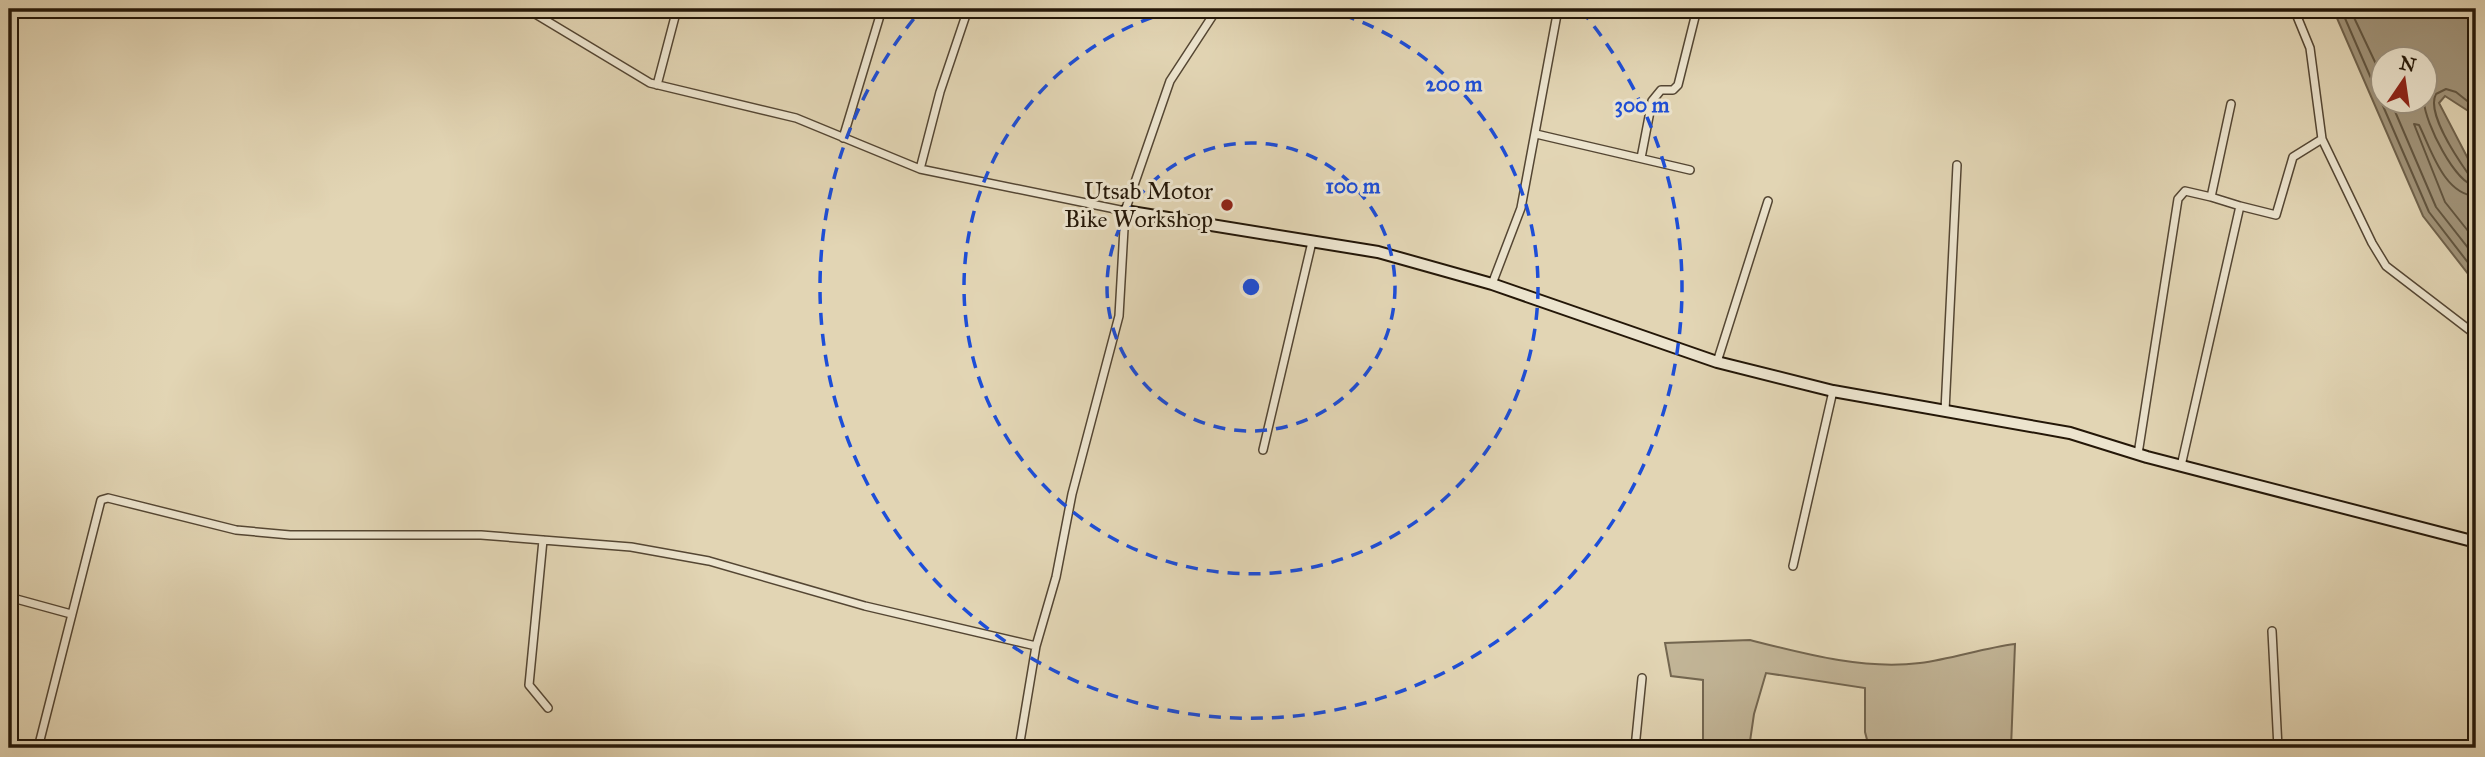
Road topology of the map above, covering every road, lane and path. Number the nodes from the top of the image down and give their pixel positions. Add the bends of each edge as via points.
1 (527, 9) edge
2 (677, 9) edge
3 (882, 9) edge
4 (968, 9) edge
5 (1217, 9) edge
6 (1558, 9) edge
7 (1698, 9) edge
8 (2294, 9) edge
9 (657, 85) junction
10 (2231, 104) dead end
11 (1536, 134) junction
12 (843, 138) junction
13 (2322, 139) junction
14 (1641, 158) junction
15 (1957, 165) dead end
16 (920, 169) junction
17 (1690, 170) dead end
18 (2211, 197) junction
19 (1768, 201) dead end
20 (2240, 206) junction
21 (1125, 211) junction
22 (1312, 242) junction
23 (1492, 284) junction
24 (2476, 335) edge
25 (1717, 362) junction
26 (1833, 391) junction
27 (1945, 411) junction
28 (1263, 450) dead end
29 (2138, 454) junction
30 (2181, 466) junction
31 (543, 540) junction
32 (2476, 542) edge
33 (1793, 566) dead end
34 (9, 597) edge
35 (71, 614) junction
36 (2272, 631) dead end
37 (1036, 646) junction
38 (1642, 678) dead end
39 (548, 708) dead end
40 (38, 748) edge
41 (1019, 748) edge
42 (1635, 748) edge
43 (2278, 748) edge

1 - 9 street
2 - 9 street
3 - 12 street
4 - 16 street
5 - 21 street via 1170,81
6 - 11 street
7 - 14 street via 1678,85 1661,90 1652,101
8 - 13 street via 2310,48
9 - 12 street via 796,118
10 - 18 street
11 - 14 street
11 - 23 street via 1521,208
12 - 16 street
13 - 20 street via 2294,157 2276,215
13 - 24 street via 2386,265
14 - 17 street
15 - 27 street
16 - 21 street
18 - 20 street
18 - 29 street via 2185,191 2178,199
19 - 25 street
20 - 30 street
21 - 22 street
21 - 37 street via 1119,316
22 - 23 street via 1378,253
22 - 28 street
23 - 25 street
25 - 26 street
26 - 27 street
26 - 33 street
27 - 29 street via 2070,433
29 - 30 street
30 - 32 street
31 - 35 street via 481,535 290,536 236,530 108,498 101,500
31 - 37 street via 631,547 709,561 865,606
31 - 39 street via 529,685
34 - 35 street
35 - 40 street
36 - 43 street
37 - 41 street
38 - 42 street

